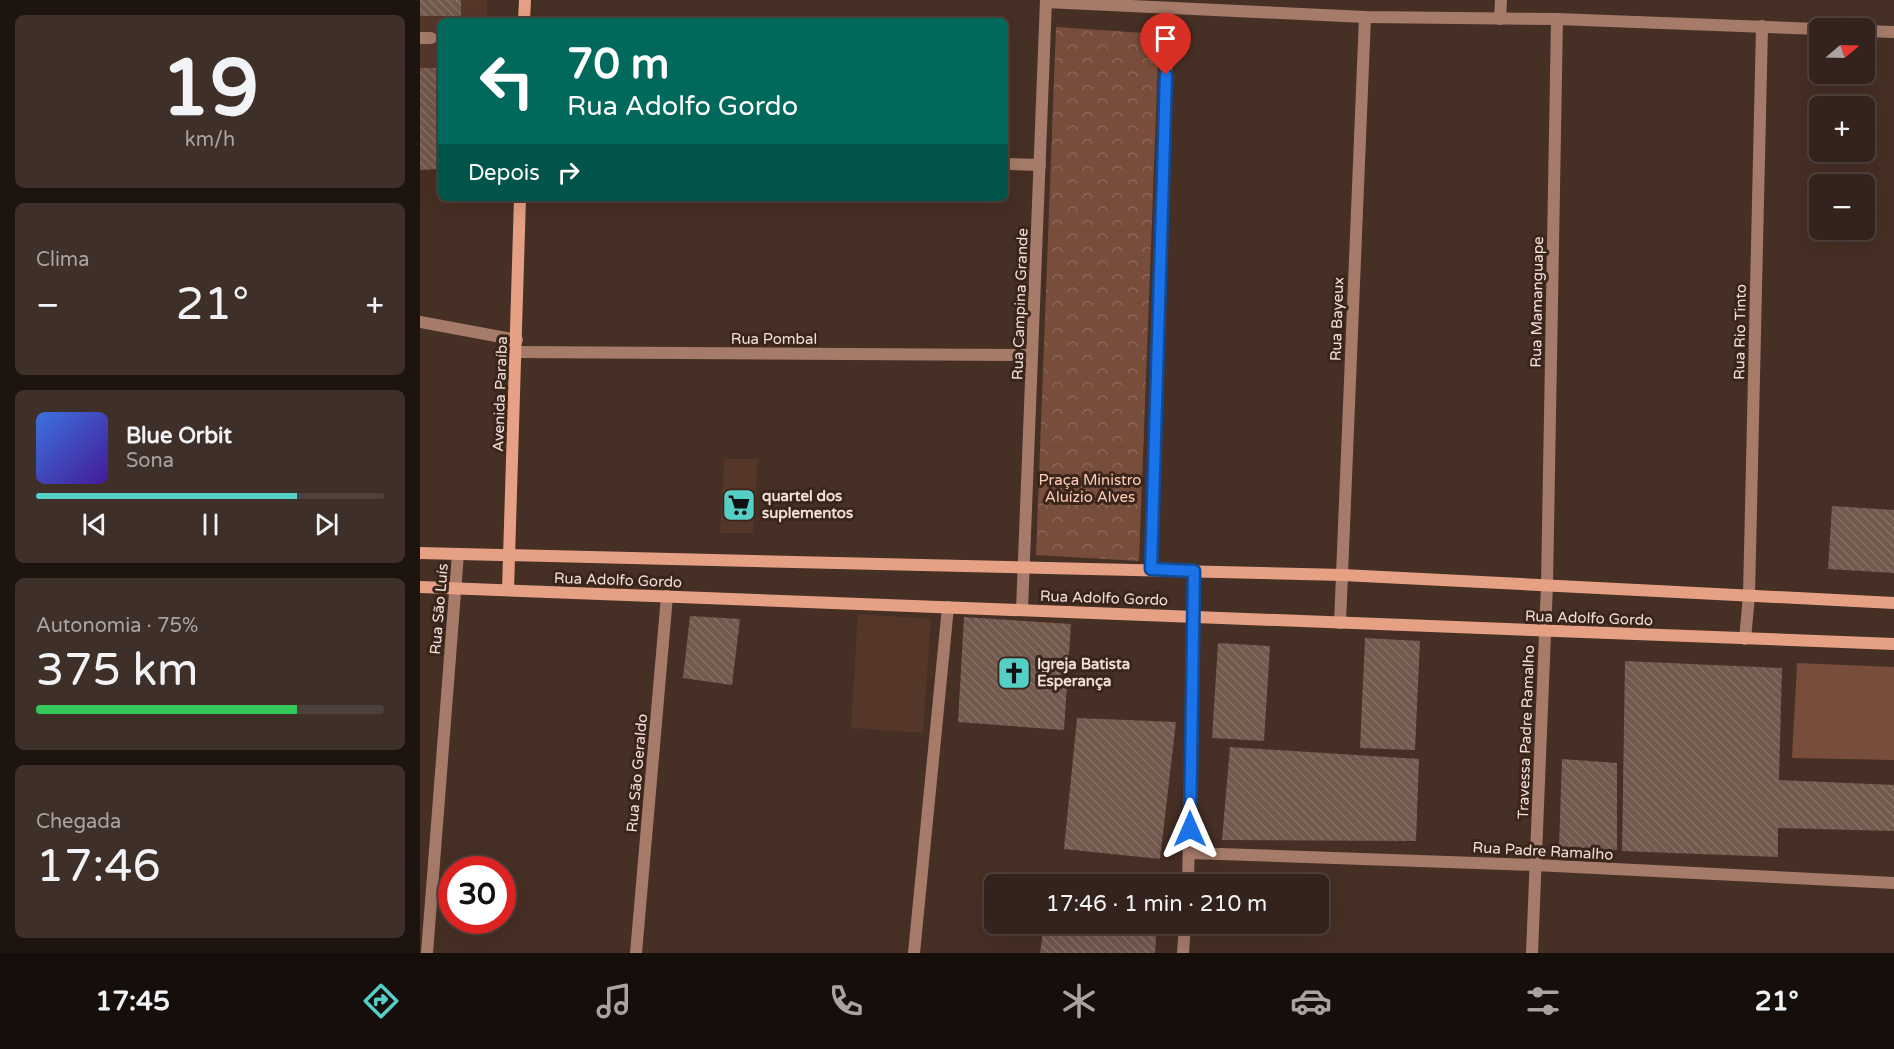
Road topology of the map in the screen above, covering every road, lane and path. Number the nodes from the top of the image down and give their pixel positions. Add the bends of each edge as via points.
1 (525, 0) edge
2 (1501, 0) edge
3 (1046, 1) edge
4 (1168, 8) junction
5 (1365, 17) junction
6 (524, 18) edge
7 (1500, 19) junction
8 (1557, 19) junction
9 (1762, 26) junction
10 (1809, 28) edge
11 (1875, 31) edge
12 (1894, 32) edge
13 (1008, 164) edge
14 (1040, 165) junction
15 (520, 201) edge
16 (420, 322) edge
17 (516, 346) junction
18 (1032, 355) junction
19 (420, 553) edge
20 (458, 554) junction
21 (511, 554) junction
22 (1024, 567) junction
23 (1151, 569) junction
24 (1194, 571) junction
25 (1343, 575) junction
26 (1547, 585) junction
27 (420, 587) edge
28 (455, 588) junction
29 (508, 590) junction
30 (1749, 596) junction
31 (667, 597) junction
32 (1894, 603) edge
33 (948, 607) junction
34 (1022, 610) junction
35 (1192, 617) junction
36 (1340, 623) junction
37 (1545, 631) junction
38 (1745, 639) junction
39 (1894, 644) edge
40 (1190, 853) junction
41 (1535, 864) junction
42 (1189, 874) edge
43 (1894, 883) edge
44 (1184, 934) edge
45 (427, 953) edge
46 (636, 953) edge
47 (914, 953) edge
48 (1183, 953) edge
49 (1532, 953) edge

1 - 6 main road
2 - 7 street
3 - 4 street
3 - 14 street, Rua Campina Grande
4 - 5 street
4 - 23 street
5 - 7 street
5 - 25 street, Rua Bayeux
7 - 8 street
8 - 9 street
8 - 26 street, Rua Mamanguape
9 - 10 street
9 - 30 street, Rua Rio Tinto
11 - 12 street
13 - 14 street
14 - 18 street, Rua Campina Grande
15 - 17 main road, Avenida Paraíba
16 - 17 street, Rua Pombal
17 - 18 street, Rua Pombal
17 - 21 main road, Avenida Paraíba
18 - 22 street, Rua Campina Grande
19 - 20 main road, Rua Adolfo Gordo
20 - 21 main road, Rua Adolfo Gordo
20 - 28 street, Rua São Luís
21 - 22 main road, Rua Adolfo Gordo
21 - 29 main road, Avenida Paraíba
22 - 23 main road, Rua Adolfo Gordo
22 - 34 street, Rua Campina Grande
23 - 24 main road, Rua Adolfo Gordo
24 - 25 main road, Rua Adolfo Gordo
24 - 35 street
25 - 26 main road, Rua Adolfo Gordo
25 - 36 street, Rua Bayeux
26 - 30 main road, Rua Adolfo Gordo
26 - 37 street, Travessa Padre Ramalho
27 - 28 main road, Rua Adolfo Gordo
28 - 29 main road, Rua Adolfo Gordo
28 - 45 street, Rua São Luís
29 - 31 main road, Rua Adolfo Gordo
30 - 32 main road, Rua Adolfo Gordo
30 - 38 street, Rua Rio Tinto
31 - 33 main road, Rua Adolfo Gordo
31 - 46 street, Rua São Geraldo
33 - 34 main road, Rua Adolfo Gordo
33 - 47 street
34 - 35 main road, Rua Adolfo Gordo
35 - 36 main road, Rua Adolfo Gordo
35 - 40 street
36 - 37 main road, Rua Adolfo Gordo
37 - 38 main road, Rua Adolfo Gordo
37 - 41 street, Travessa Padre Ramalho
38 - 39 main road, Rua Adolfo Gordo
40 - 41 street, Rua Padre Ramalho
40 - 42 street
41 - 43 street, Rua Padre Ramalho
41 - 49 street, Travessa Padre Ramalho
44 - 48 street

